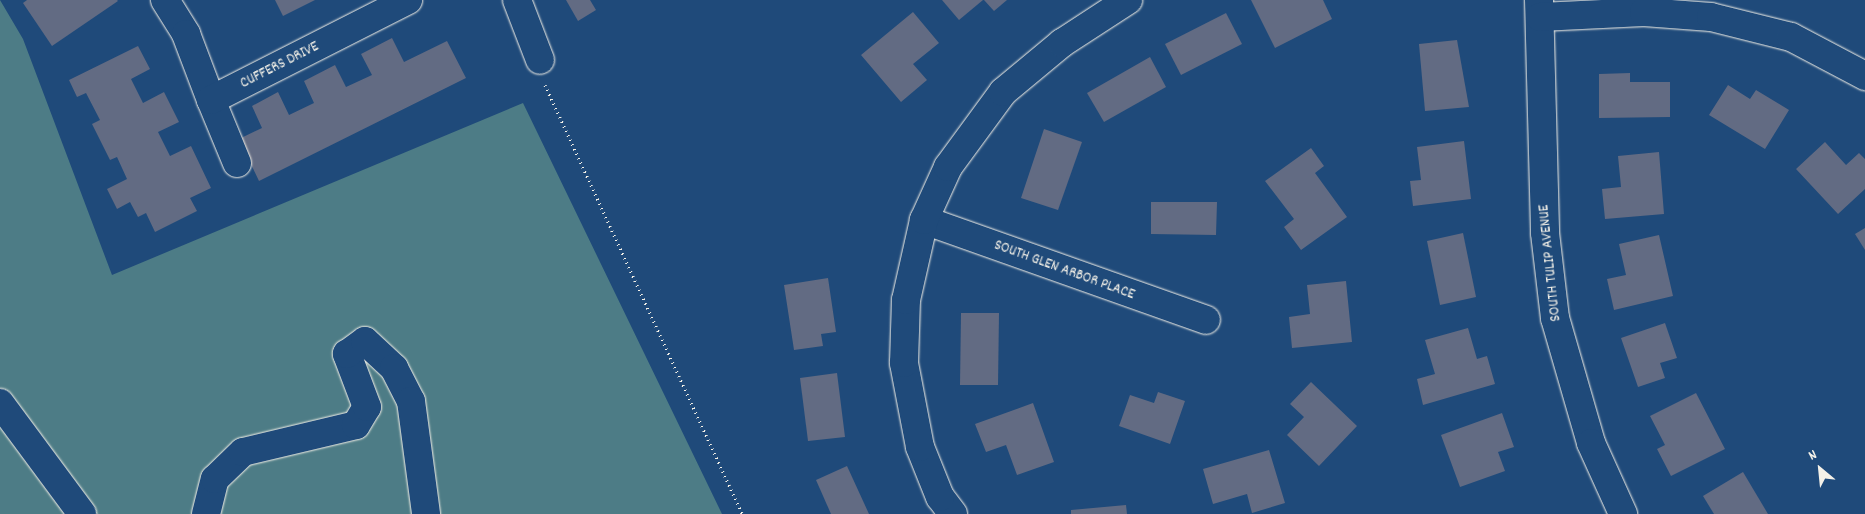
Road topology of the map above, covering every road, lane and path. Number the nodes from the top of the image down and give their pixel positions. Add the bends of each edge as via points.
1 (165, 0) edge
2 (408, 0) edge
3 (517, 0) edge
4 (1128, 0) edge
5 (1539, 9) edge
6 (540, 60) joint
7 (1865, 76) edge
8 (211, 100) junction
9 (237, 163) dead end
10 (924, 220) junction
11 (1206, 320) dead end
12 (0, 403) edge
13 (82, 514) edge
14 (206, 514) edge
15 (426, 514) edge
16 (742, 514) edge
17 (953, 514) edge
18 (1623, 514) edge

1 - 8 street via 186,34
2 - 8 street, CUFFERS DRIVE
3 - 6 street
4 - 10 street via 1062,42 1002,92 948,166
5 - 7 street via 1711,17 1791,37
5 - 18 street, SOUTH TULIP AVENUE via 1545,233 1555,318 1591,442
6 - 16 path via 552,101
8 - 9 street
10 - 11 street, SOUTH GLEN ARBOR PLACE
10 - 17 street via 906,300 904,363 920,447 940,497
12 - 13 street
14 - 15 street via 215,479 243,452 356,425 367,407 347,354 365,341 394,368 412,402

